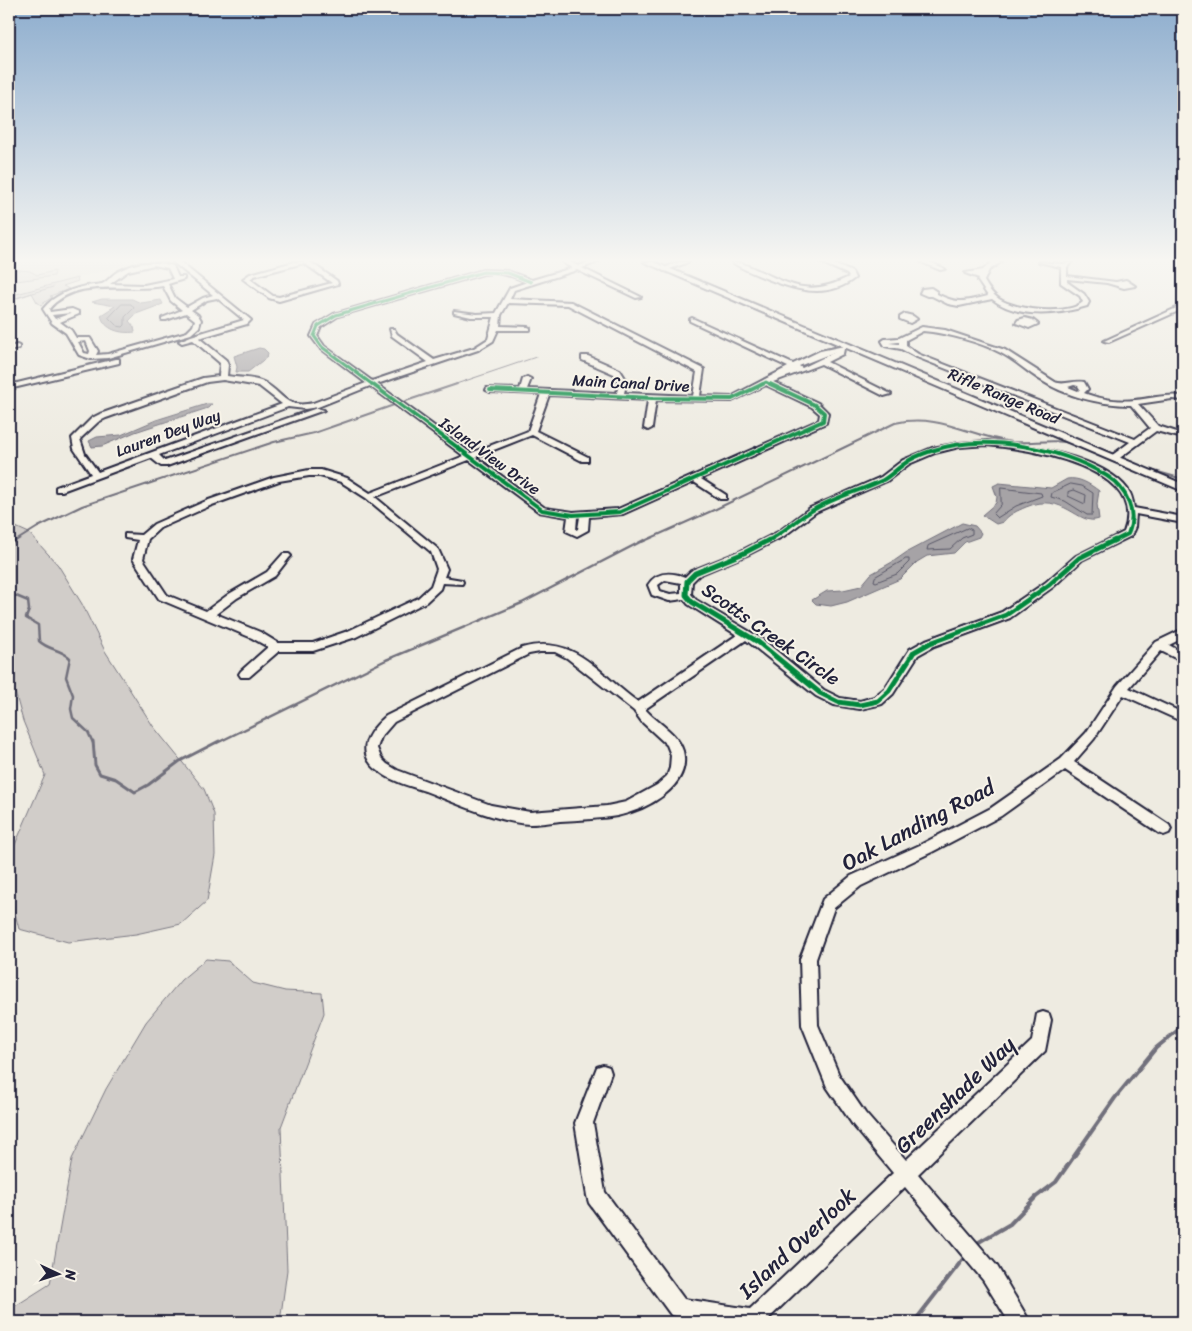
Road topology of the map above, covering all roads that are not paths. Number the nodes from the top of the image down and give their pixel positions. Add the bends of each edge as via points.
1 (58, 324) edge
2 (197, 324) edge
3 (241, 324) edge
4 (321, 324) edge
5 (497, 324) edge
6 (611, 324) edge
7 (701, 324) edge
8 (790, 324) edge
9 (916, 324) edge
10 (1145, 324) edge
11 (496, 328) junction
12 (528, 329) dead end
13 (922, 329) junction
14 (392, 330) dead end
15 (193, 338) junction
16 (73, 340) junction
17 (1107, 341) dead end
18 (17, 347) dead end
19 (844, 348) junction
20 (9, 349) edge
21 (91, 357) junction
22 (585, 358) dead end
23 (822, 362) junction
24 (433, 363) junction
25 (793, 366) junction
26 (803, 370) junction
27 (223, 378) junction
28 (527, 379) dead end
29 (766, 382) junction
30 (372, 383) junction
31 (9, 388) edge
32 (490, 390) dead end
33 (523, 391) junction
34 (546, 392) junction
35 (888, 394) dead end
36 (620, 395) junction
37 (652, 398) junction
38 (1183, 398) edge
39 (696, 399) junction
40 (330, 400) junction
41 (1133, 403) junction
42 (287, 405) junction
43 (648, 428) dead end
44 (1155, 428) junction
45 (532, 432) junction
46 (1183, 436) edge
47 (1136, 442) junction
48 (152, 454) junction
49 (468, 457) junction
50 (1114, 458) junction
51 (585, 459) dead end
52 (96, 476) junction
53 (695, 479) junction
54 (1183, 488) edge
55 (59, 489) dead end
56 (369, 496) junction
57 (723, 497) dead end
58 (585, 514) junction
59 (1131, 514) junction
60 (573, 515) junction
61 (1183, 520) edge
62 (1183, 527) edge
63 (128, 536) dead end
64 (144, 538) junction
65 (286, 556) dead end
66 (438, 579) junction
67 (687, 581) junction
68 (458, 582) dead end
69 (686, 595) junction
70 (209, 614) junction
71 (1183, 633) edge
72 (746, 634) junction
73 (1160, 645) junction
74 (276, 647) junction
75 (1183, 658) edge
76 (245, 674) dead end
77 (1121, 689) junction
78 (638, 708) junction
79 (1183, 718) edge
80 (1065, 763) junction
81 (1164, 829) dead end
82 (1043, 1020) dead end
83 (603, 1073) dead end
84 (905, 1173) junction
85 (700, 1317) edge
86 (1020, 1322) edge

1 - 16 street via 66,329
2 - 21 street via 189,333 108,356
3 - 15 street
4 - 30 street, Island View Drive via 314,336 322,347
5 - 11 street
6 - 39 street via 700,371
7 - 25 street
8 - 19 main road, Rifle Range Road
9 - 13 street
10 - 17 street
11 - 12 street
11 - 24 street via 491,340 476,349
13 - 41 street via 943,330 1003,352 1062,388 1081,384 1084,389 1079,394 1115,403
13 - 47 street via 911,334 902,344 916,355
14 - 24 street via 394,335
15 - 27 street via 222,362
15 - 31 street
16 - 21 street via 81,354
16 - 21 street via 88,339 94,351
18 - 20 street
19 - 23 street, Main Canal Drive via 841,353
19 - 25 street, Main Canal Drive via 833,349
19 - 50 main road, Rifle Range Road
22 - 36 street via 617,372 623,382
23 - 26 street, Main Canal Drive
23 - 35 street
24 - 30 street
25 - 26 street
25 - 29 street, Main Canal Drive
26 - 29 street, Main Canal Drive
27 - 42 street via 262,384
27 - 52 street via 136,403 95,420 76,438 76,445
28 - 33 street
29 - 39 street, Main Canal Drive via 732,399
29 - 53 street, Island View Drive via 816,405 824,413 823,422
30 - 40 street
30 - 49 street, Island View Drive
32 - 33 street, Main Canal Drive
33 - 34 street, Main Canal Drive
34 - 36 street, Main Canal Drive
34 - 45 street
36 - 37 street, Main Canal Drive
37 - 39 street, Main Canal Drive
37 - 43 street
38 - 41 street
40 - 42 street via 305,407
40 - 48 street via 326,408 164,464
41 - 44 street
42 - 48 street, Lauren Dey Way
44 - 46 street
44 - 47 street
45 - 49 street
45 - 51 street
47 - 50 street
48 - 52 street, Lauren Dey Way
49 - 56 street
49 - 60 street, Island View Drive via 542,510
50 - 54 main road, Rifle Range Road
52 - 55 street, Lauren Dey Way
53 - 57 street
53 - 58 street, Island View Drive via 620,512
56 - 64 street via 344,480 317,469 209,503 157,526
56 - 66 street via 435,551 442,569
58 - 60 street, Island View Drive
58 - 60 street via 583,530 577,533 572,531
59 - 61 street
59 - 62 street
59 - 67 street, Scotts Creek Circle via 1124,490 1114,480 1088,467 1017,446 959,445 932,451 906,462 884,479 813,510 781,534 695,573
59 - 72 street, Scotts Creek Circle via 1132,527 1128,534 1079,558 1049,585 1006,615 914,652 889,691 878,701 860,705 838,702 820,693
63 - 64 street
64 - 70 street via 138,559 163,597
65 - 70 street via 270,574
66 - 68 street
66 - 74 street via 436,587 422,600 352,634 313,647
67 - 69 street, Scotts Creek Circle
67 - 69 street via 667,576 656,580 653,585 656,593 664,597
69 - 72 street, Scotts Creek Circle via 692,602
70 - 74 street
71 - 73 street, Oak Landing Road
72 - 78 street
73 - 75 street
73 - 77 street, Oak Landing Road
74 - 76 street
77 - 79 street
77 - 80 street, Oak Landing Road via 1090,736
78 - 78 street via 642,716 675,747 676,767 672,780 664,787 619,810 530,818 516,816 393,774 379,767 372,752 376,732 390,719 536,648 564,651
80 - 81 street
80 - 84 street, Oak Landing Road via 996,812 856,881 828,904 808,959 810,1025 832,1081 858,1119
82 - 84 street, Greenshade Way via 1039,1045
83 - 85 street, Island Overlook via 584,1123 596,1196 678,1308
84 - 85 street, Island Overlook via 753,1320
84 - 86 street, Oak Landing Road via 990,1273

